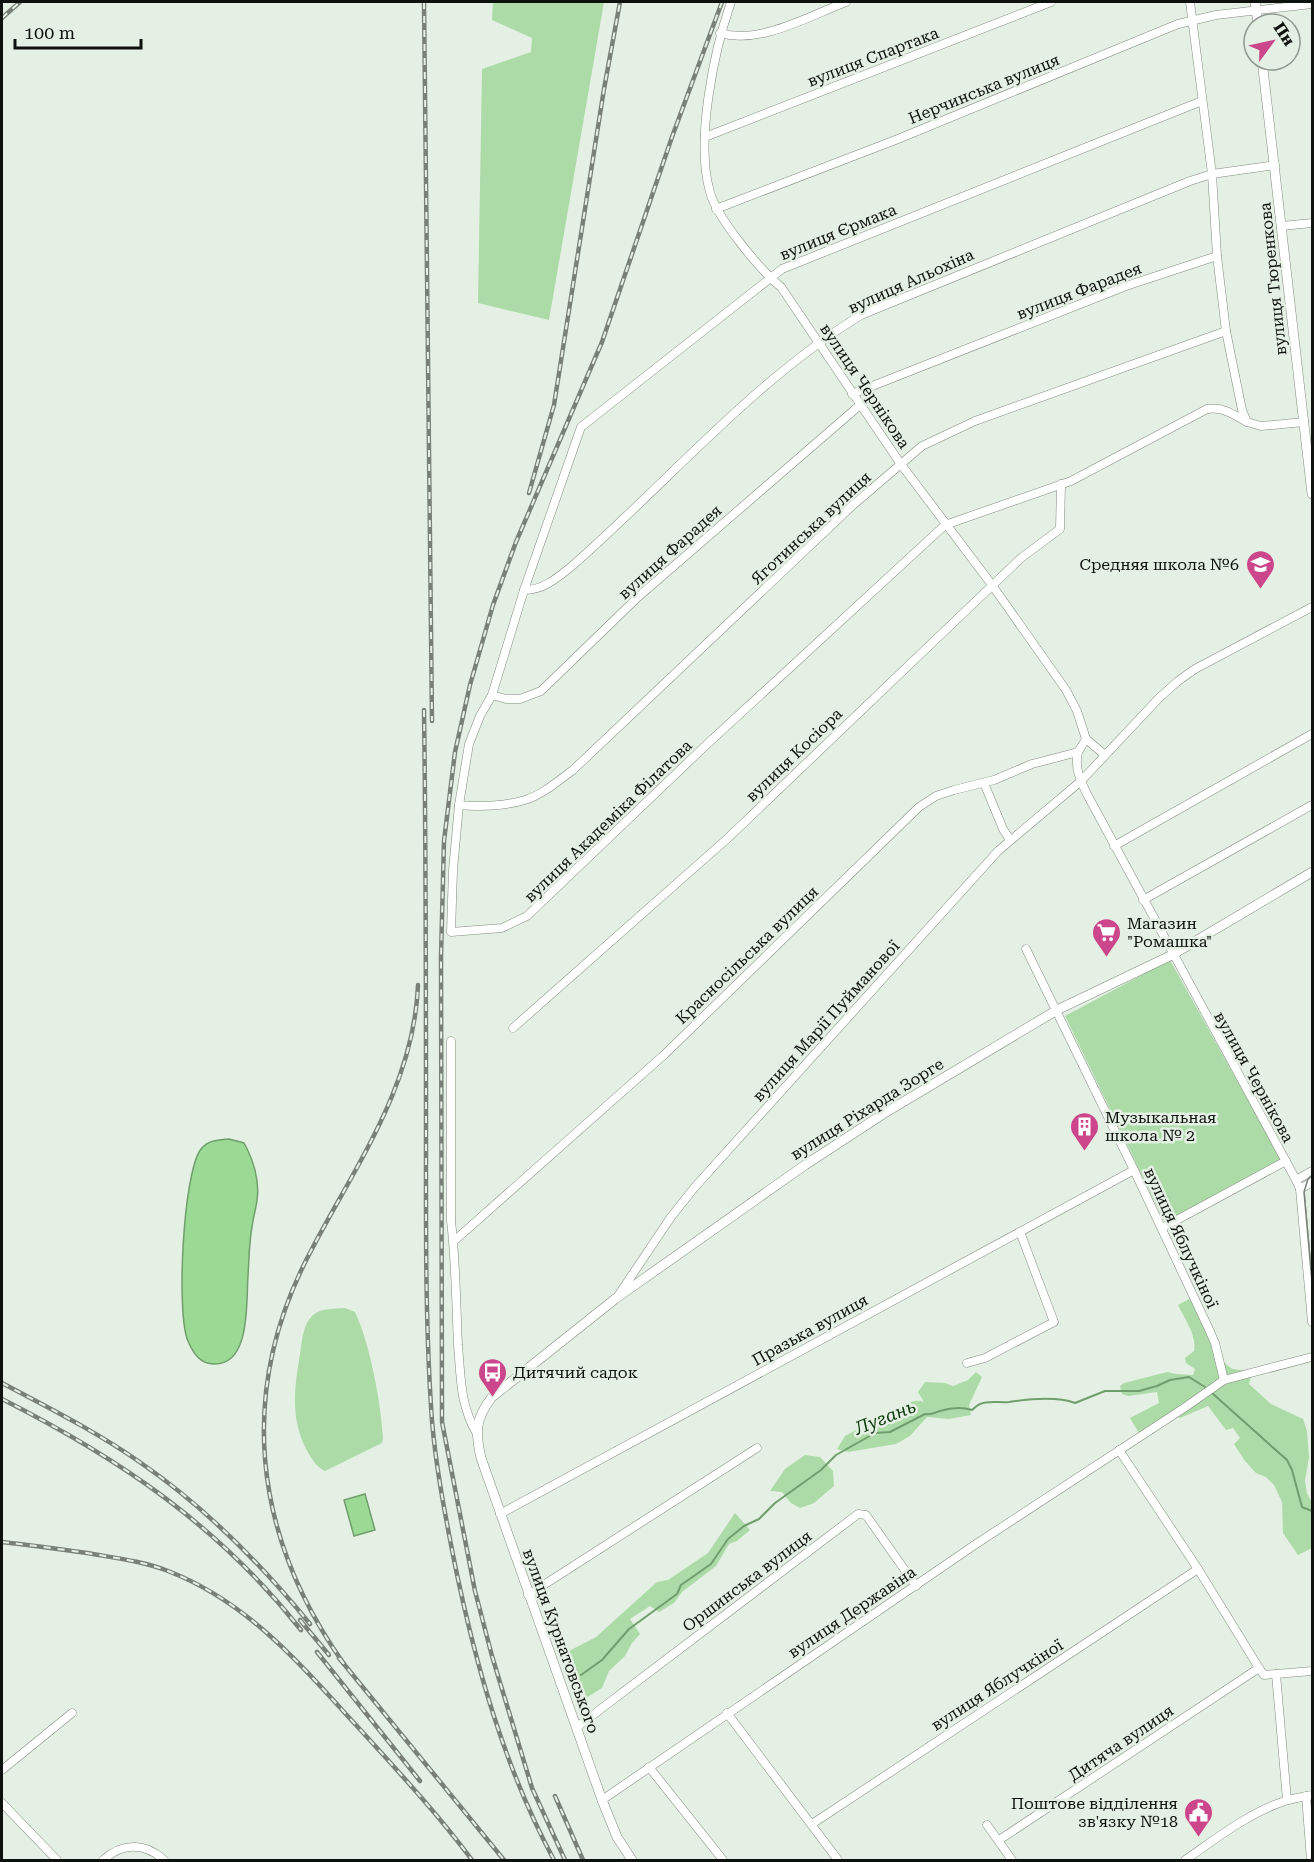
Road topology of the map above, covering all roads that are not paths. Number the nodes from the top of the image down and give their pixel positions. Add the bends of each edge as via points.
1 (731, 2) edge
2 (846, 2) edge
3 (1051, 2) edge
4 (1191, 2) edge
5 (1312, 4) edge
6 (1259, 7) edge
7 (1193, 20) junction
8 (720, 33) junction
9 (1264, 72) edge
10 (1202, 100) junction
11 (705, 137) junction
12 (1275, 165) junction
13 (1212, 174) junction
14 (716, 209) junction
15 (1312, 223) edge
16 (1282, 226) junction
17 (1217, 256) junction
18 (769, 278) junction
19 (1226, 331) junction
20 (820, 342) junction
21 (852, 394) junction
22 (860, 405) junction
23 (1247, 422) junction
24 (1304, 422) junction
25 (900, 464) junction
26 (1060, 484) junction
27 (1312, 494) edge
28 (945, 525) junction
29 (992, 585) junction
30 (524, 590) junction
31 (1312, 607) edge
32 (492, 695) junction
33 (1312, 734) edge
34 (1086, 739) junction
35 (1078, 752) junction
36 (1105, 755) junction
37 (1081, 781) junction
38 (984, 783) junction
39 (459, 805) junction
40 (1312, 805) edge
41 (1010, 840) junction
42 (1114, 846) junction
43 (1312, 872) edge
44 (1143, 900) junction
45 (1026, 949) dead end
46 (1172, 955) junction
47 (1057, 1010) junction
48 (513, 1028) dead end
49 (451, 1041) dead end
50 (1286, 1161) junction
51 (1134, 1170) junction
52 (1312, 1171) edge
53 (1296, 1180) junction
54 (1312, 1182) edge
55 (1299, 1189) junction
56 (1162, 1228) junction
57 (1020, 1232) junction
58 (454, 1241) junction
59 (615, 1299) junction
60 (1312, 1322) edge
61 (1312, 1357) edge
62 (967, 1363) dead end
63 (1224, 1380) junction
64 (477, 1430) junction
65 (757, 1448) dead end
66 (1119, 1450) junction
67 (500, 1514) junction
68 (1198, 1569) junction
69 (916, 1586) junction
70 (528, 1595) junction
71 (1258, 1668) junction
72 (1312, 1671) edge
73 (1276, 1674) junction
74 (72, 1713) dead end
75 (727, 1713) junction
76 (577, 1727) junction
77 (649, 1767) junction
78 (2, 1770) edge
79 (1309, 1796) edge
80 (602, 1800) junction
81 (1287, 1800) junction
82 (2, 1803) edge
83 (812, 1824) junction
84 (987, 1825) dead end
85 (999, 1840) junction
86 (57, 1860) edge
87 (103, 1860) edge
88 (164, 1860) edge
89 (632, 1860) edge
90 (723, 1860) edge
91 (838, 1860) edge
92 (1012, 1860) edge
93 (1185, 1860) edge
94 (1311, 1860) edge

1 - 8 street, вулиця Чернікова
2 - 8 street via 767,33 741,37
3 - 11 street, вулиця Спартака
4 - 7 street
5 - 6 street, Нерчинська вулиця
6 - 7 street, Нерчинська вулиця
7 - 10 street
7 - 14 street, Нерчинська вулиця
8 - 11 street, вулиця Чернікова
9 - 12 street, вулиця Тюренкова
10 - 13 street
10 - 18 street, вулиця Єрмака via 794,264
11 - 14 street, вулиця Чернікова via 708,185
12 - 13 street, вулиця Альохіна
12 - 16 street, вулиця Тюренкова
13 - 17 street
13 - 20 street, вулиця Альохіна via 875,309
14 - 18 street, вулиця Чернікова
15 - 16 street
16 - 24 street, вулиця Тюренкова
17 - 19 street
17 - 21 street, вулиця Фарадея via 1126,286
18 - 20 street, вулиця Чернікова via 781,287
18 - 30 street, вулиця Єрмака via 581,427
19 - 23 street
19 - 25 street, Яготинська вулиця via 975,421 929,442
20 - 21 street, вулиця Чернікова
20 - 30 street, вулиця Альохіна via 735,412 572,566 547,585
21 - 22 street, вулиця Чернікова
22 - 25 street, вулиця Чернікова
22 - 32 street, вулиця Фарадея via 638,597 541,691 520,699
23 - 24 street via 1261,426
23 - 26 street via 1215,407
24 - 27 street, вулиця Тюренкова
25 - 28 street, вулиця Чернікова
25 - 39 street, Яготинська вулиця via 573,770 524,800
26 - 28 street
26 - 29 street, вулиця Косіора via 1060,529
28 - 29 street, вулиця Чернікова
28 - 39 street, вулиця Академіка Філатова via 532,912 502,928 451,932
29 - 34 street, вулиця Чернікова via 1066,690
29 - 48 street, вулиця Косіора via 728,838
30 - 32 street, вулиця Академіка Філатова
31 - 36 street via 1178,681
32 - 39 street, вулиця Академіка Філатова via 469,744
33 - 42 street
34 - 35 street
34 - 36 street
35 - 37 street
35 - 38 street, Красносільська вулиця via 1032,764
36 - 37 street
37 - 41 street, вулиця Марії Пуйманової
37 - 42 street, вулиця Чернікова
38 - 41 street
38 - 58 street, Красносільська вулиця via 936,796 919,807 665,1054
40 - 44 street
41 - 59 street, вулиця Марії Пуйманової via 694,1188
42 - 44 street, вулиця Чернікова
43 - 46 street, вулиця Ріхарда Зорге
44 - 46 street, вулиця Чернікова
45 - 47 street, вулиця Яблучкіної
46 - 47 street, вулиця Ріхарда Зорге
46 - 50 street, вулиця Чернікова
47 - 51 street, вулиця Яблучкіної
47 - 59 street, вулиця Ріхарда Зорге via 804,1165
49 - 58 street
50 - 53 street, вулиця Чернікова
50 - 56 street
51 - 56 street, вулиця Яблучкіної
51 - 57 street, Празька вулиця
52 - 53 street
53 - 55 street, вулиця Чернікова
54 - 55 street
55 - 60 street, вулиця Чернікова
56 - 63 street, вулиця Яблучкіної via 1215,1343
57 - 62 street via 1054,1322 985,1358
57 - 67 street, Празька вулиця
58 - 64 street via 462,1392 468,1418
59 - 64 street, вулиця Ріхарда Зорге via 492,1396 482,1408
61 - 63 street
63 - 66 street, вулиця Державіна
64 - 67 street, вулиця Курнатовського via 481,1458
65 - 70 street
66 - 68 street
66 - 69 street, вулиця Державіна
67 - 70 street, вулиця Курнатовського
68 - 71 street
68 - 83 street, вулиця Яблучкіної
69 - 75 street, вулиця Державіна
69 - 76 street, Оршинська вулиця via 866,1515 858,1514
70 - 76 street, вулиця Курнатовського
71 - 73 street via 1264,1675
71 - 85 street, Дитяча вулиця
72 - 73 street
73 - 81 street
74 - 78 street
75 - 77 street, вулиця Державіна
75 - 83 street
76 - 80 street, вулиця Курнатовського
77 - 80 street, вулиця Державіна
77 - 90 street
79 - 81 street
79 - 94 street
80 - 89 street, вулиця Курнатовського via 617,1837
81 - 93 street via 1244,1820
82 - 86 street
83 - 91 street
84 - 85 street
85 - 92 street
87 - 88 street via 125,1846 147,1848

